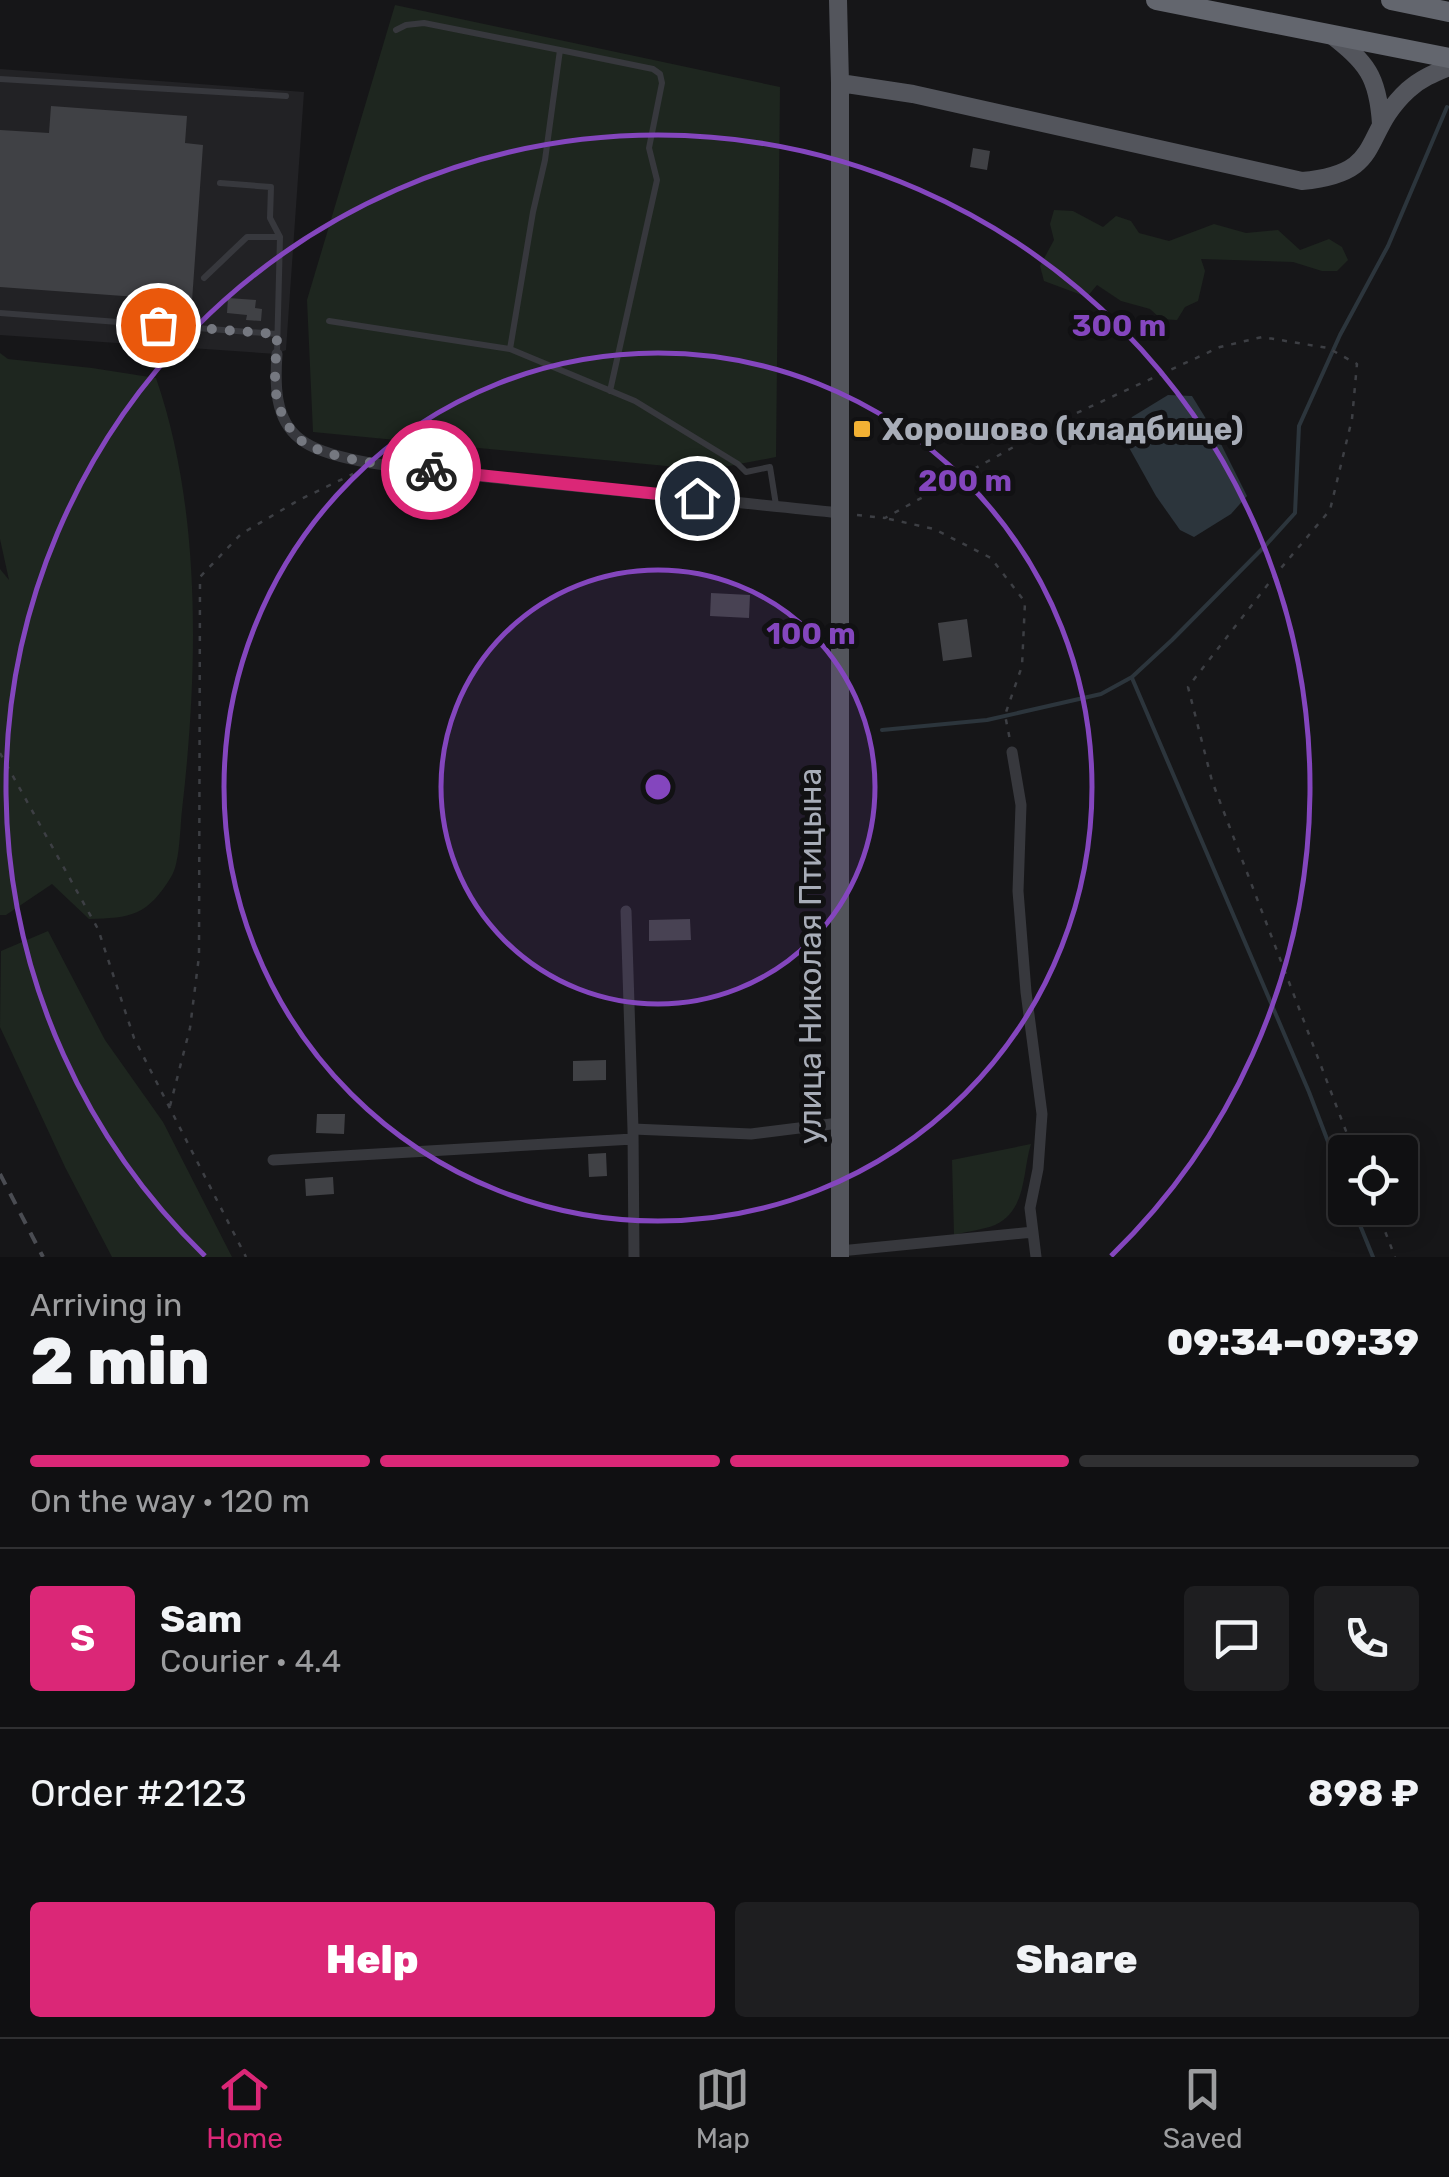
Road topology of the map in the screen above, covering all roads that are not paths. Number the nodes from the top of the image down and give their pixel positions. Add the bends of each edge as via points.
1 (838, 0) edge
2 (1156, 0) edge
3 (1402, 1) edge
4 (1449, 12) edge
5 (396, 30) dead end
6 (1330, 34) junction
7 (560, 50) junction
8 (1449, 58) edge
9 (1449, 67) edge
10 (0, 79) edge
11 (840, 83) junction
12 (286, 96) dead end
13 (1381, 124) junction
14 (220, 183) dead end
15 (280, 237) junction
16 (204, 278) dead end
17 (0, 313) edge
18 (329, 320) dead end
19 (277, 334) junction
20 (510, 349) junction
21 (277, 354) joint
22 (610, 391) junction
23 (777, 507) junction
24 (841, 514) junction
25 (1012, 752) road end
26 (626, 910) dead end
27 (839, 1123) junction
28 (633, 1134) junction
29 (273, 1160) dead end
30 (1033, 1232) junction
31 (840, 1254) edge
32 (634, 1257) edge
33 (1036, 1257) edge

1 - 11 main road, улица Николая Птицына
2 - 6 highway
3 - 4 highway
5 - 7 lane via 424,22
6 - 8 highway
6 - 13 main road via 1367,69
7 - 20 lane
7 - 22 lane via 653,69 662,84 649,148 657,180
9 - 13 main road via 1408,90
10 - 12 lane
11 - 13 main road via 1302,181 1351,169 1366,156
11 - 24 main road, улица Николая Птицына
14 - 15 lane via 270,187 270,218
15 - 16 lane via 247,237
15 - 19 lane
17 - 19 lane
18 - 20 lane
19 - 21 lane
20 - 22 lane
21 - 23 street via 278,404 297,438 314,448 374,463
22 - 23 lane via 746,472 770,467
23 - 24 street
24 - 27 main road, улица Николая Птицына
25 - 30 street via 1021,805 1018,891 1026,992 1042,1114
26 - 28 street
27 - 28 street via 751,1134
27 - 31 main road, улица Николая Птицына
28 - 29 street
28 - 32 street
30 - 31 street
30 - 33 street

